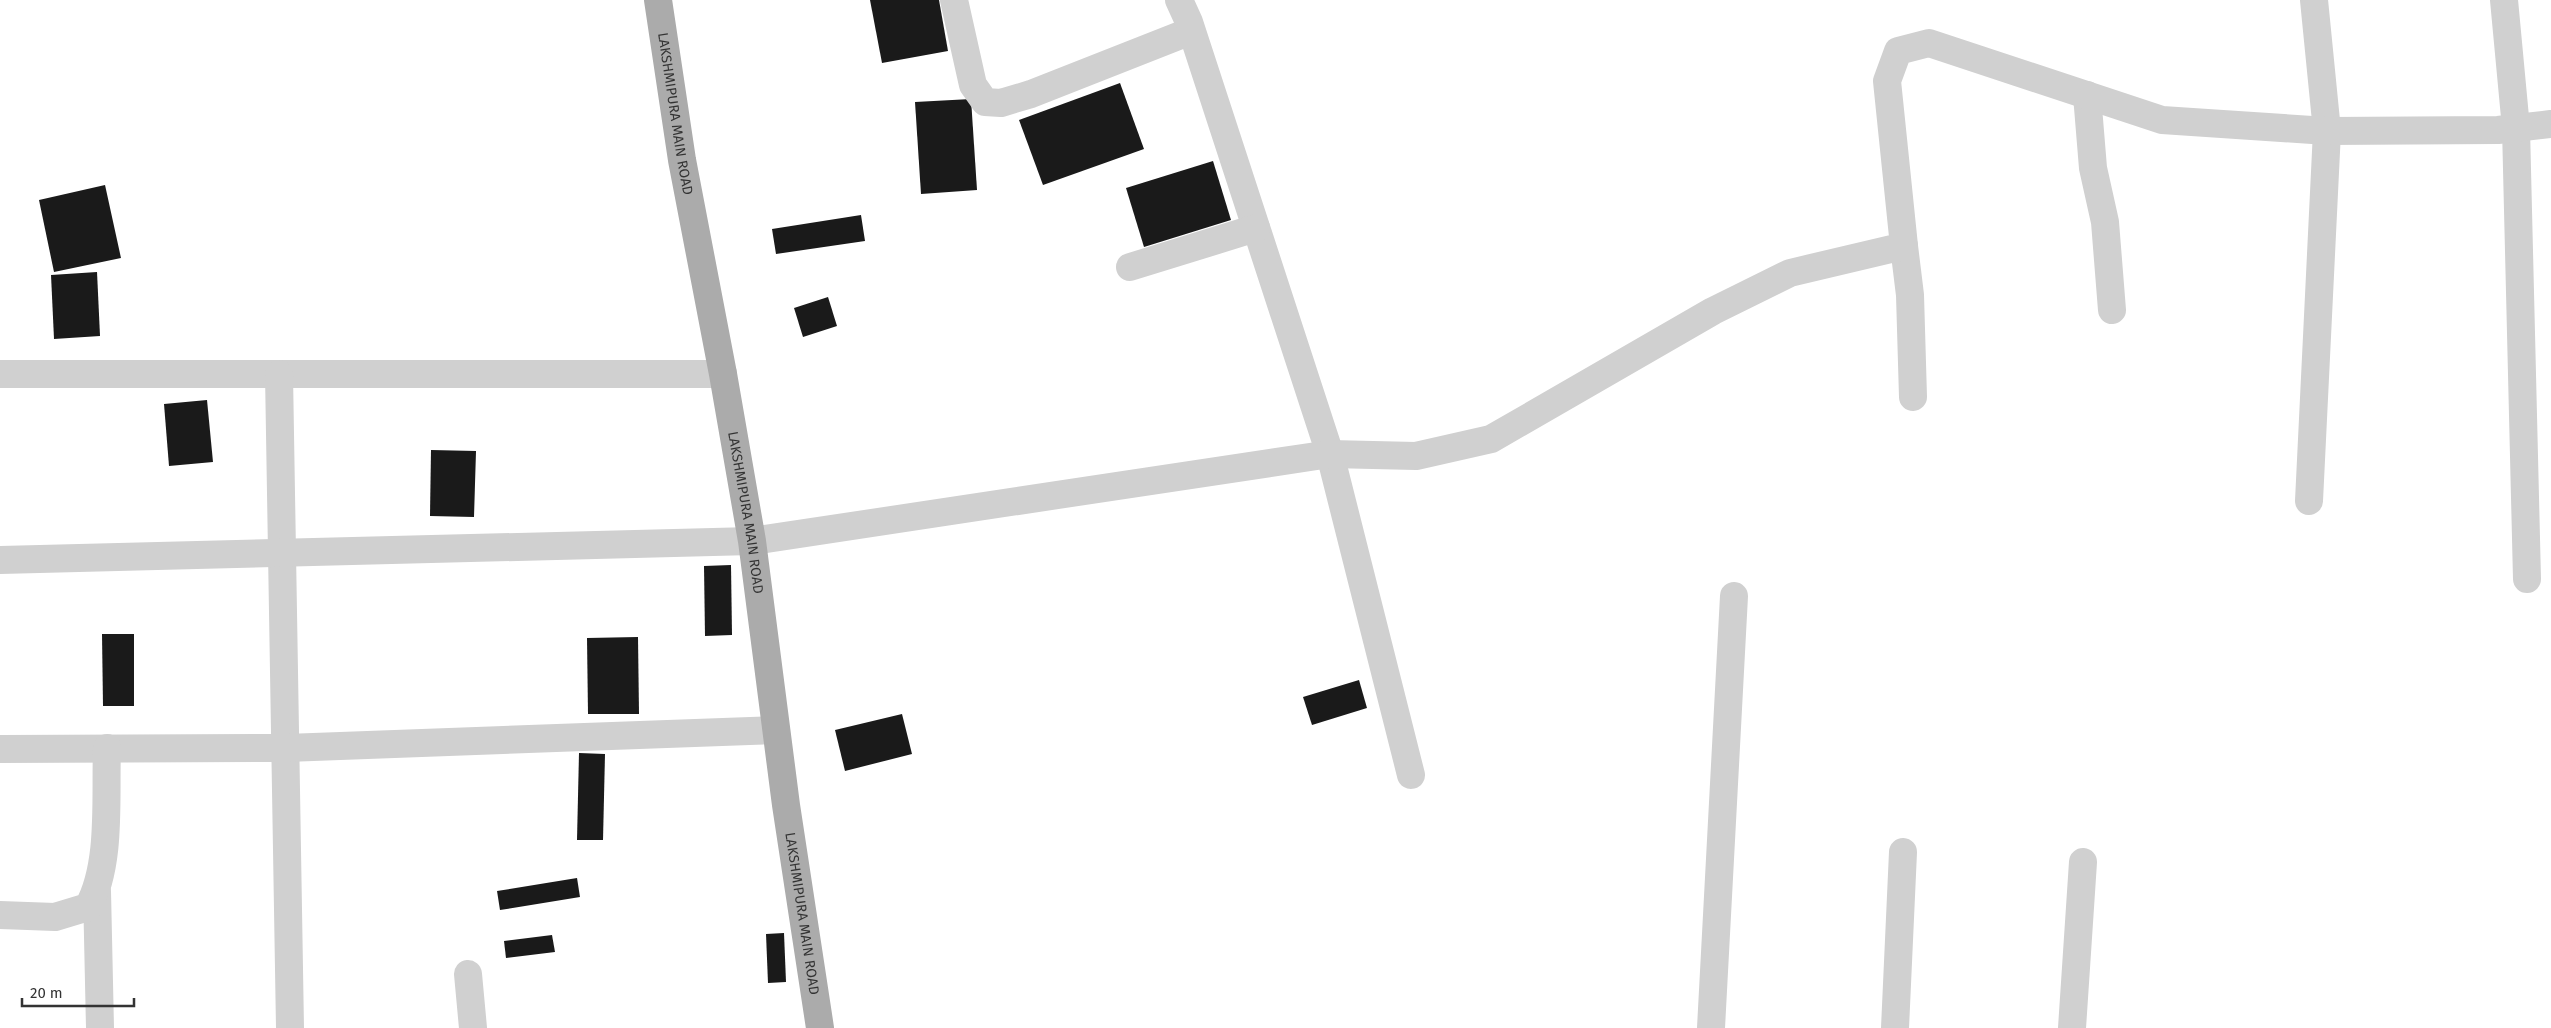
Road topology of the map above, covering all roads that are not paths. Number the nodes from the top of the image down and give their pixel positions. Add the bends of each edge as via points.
1 (658, 0) edge
2 (954, 0) edge
3 (2314, 0) edge
4 (2504, 0) edge
5 (1184, 2) edge
6 (1192, 31) junction
7 (2086, 95) junction
8 (2551, 124) edge
9 (2516, 128) junction
10 (2327, 131) junction
11 (1256, 228) junction
12 (1904, 246) junction
13 (1130, 267) dead end
14 (2112, 310) dead end
15 (0, 374) edge
16 (279, 374) junction
17 (723, 374) junction
18 (1913, 397) dead end
19 (1330, 454) junction
20 (2309, 501) dead end
21 (752, 541) junction
22 (283, 553) junction
23 (0, 560) edge
24 (2527, 578) dead end
25 (1734, 596) dead end
26 (776, 730) junction
27 (0, 748) edge
28 (107, 748) junction
29 (286, 748) junction
30 (1411, 775) dead end
31 (1903, 852) dead end
32 (2083, 862) dead end
33 (97, 891) junction
34 (0, 915) edge
35 (468, 974) dead end
36 (100, 1028) edge
37 (290, 1028) edge
38 (473, 1028) edge
39 (820, 1028) edge
40 (1710, 1028) edge
41 (1895, 1028) edge
42 (2072, 1028) edge

1 - 17 main road, LAKSHMIPURA MAIN ROAD via 682,160
2 - 6 street via 973,85 985,102 1001,103 1031,94
3 - 10 street
4 - 9 street
5 - 6 street
6 - 11 street
7 - 10 street via 2162,120
7 - 12 street via 1929,43 1898,51 1887,81
7 - 14 street via 2093,168 2105,222
8 - 9 street
9 - 10 street
9 - 24 street
10 - 20 street
11 - 13 street
11 - 19 street
12 - 18 street via 1910,295
12 - 19 street via 1790,273 1713,310 1491,439 1416,456
15 - 16 street
16 - 17 street
16 - 22 street
17 - 21 main road, LAKSHMIPURA MAIN ROAD
19 - 21 street
19 - 30 street
21 - 22 street
21 - 26 main road, LAKSHMIPURA MAIN ROAD
22 - 23 street
22 - 29 street
25 - 40 street
26 - 29 street
26 - 39 main road, LAKSHMIPURA MAIN ROAD
27 - 28 street
28 - 29 street
28 - 33 street via 104,862
29 - 37 street
31 - 41 street
32 - 42 street
33 - 34 street via 88,907 55,917
33 - 36 street
35 - 38 street

